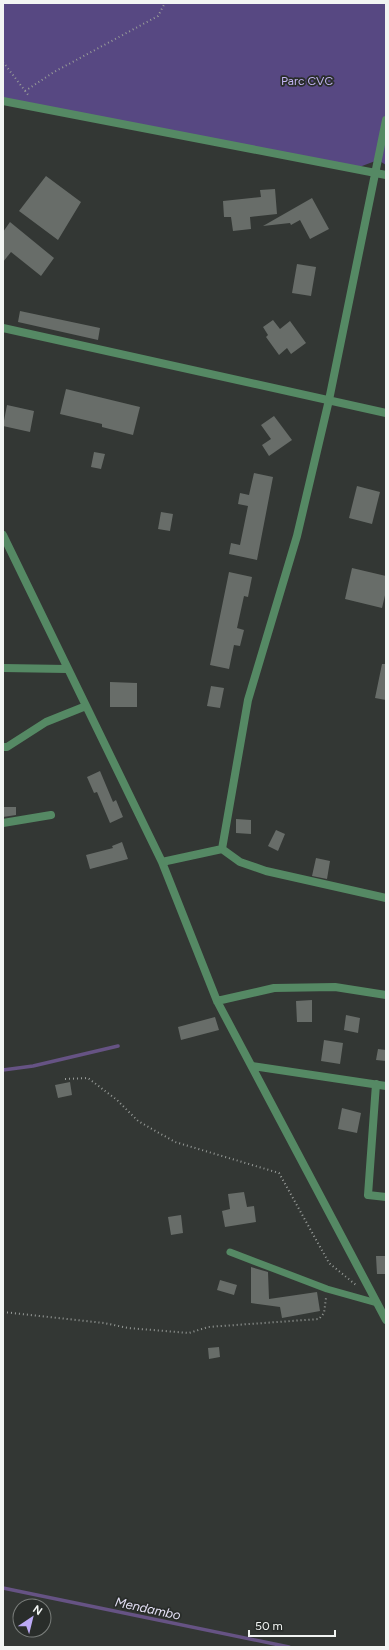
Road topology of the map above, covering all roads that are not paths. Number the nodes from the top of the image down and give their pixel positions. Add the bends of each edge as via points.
1 (3, 101) edge
2 (386, 120) edge
3 (375, 173) junction
4 (386, 175) edge
5 (3, 328) edge
6 (329, 400) junction
7 (386, 413) edge
8 (3, 535) edge
9 (3, 668) edge
10 (67, 669) junction
11 (86, 706) junction
12 (3, 747) edge
13 (51, 816) dead end
14 (3, 824) edge
15 (222, 849) junction
16 (162, 862) junction
17 (386, 898) edge
18 (386, 995) edge
19 (218, 1002) junction
20 (252, 1066) junction
21 (376, 1084) junction
22 (386, 1086) edge
23 (386, 1197) edge
24 (230, 1252) dead end
25 (377, 1303) junction
26 (386, 1305) edge
27 (386, 1320) edge

1 - 3 street
2 - 3 street
3 - 4 street
3 - 6 street
5 - 6 street
6 - 7 street
6 - 15 street via 297,536 248,700
8 - 10 street
9 - 10 street
10 - 11 street
11 - 12 street via 46,722 7,747
11 - 16 street
13 - 14 street
15 - 16 street
15 - 17 street via 240,862 266,872
16 - 19 street
18 - 19 street via 334,987 274,988
19 - 20 street
20 - 21 street
20 - 25 street
21 - 22 street
21 - 23 street via 368,1195
24 - 25 lane via 327,1289
25 - 26 street
25 - 27 street

